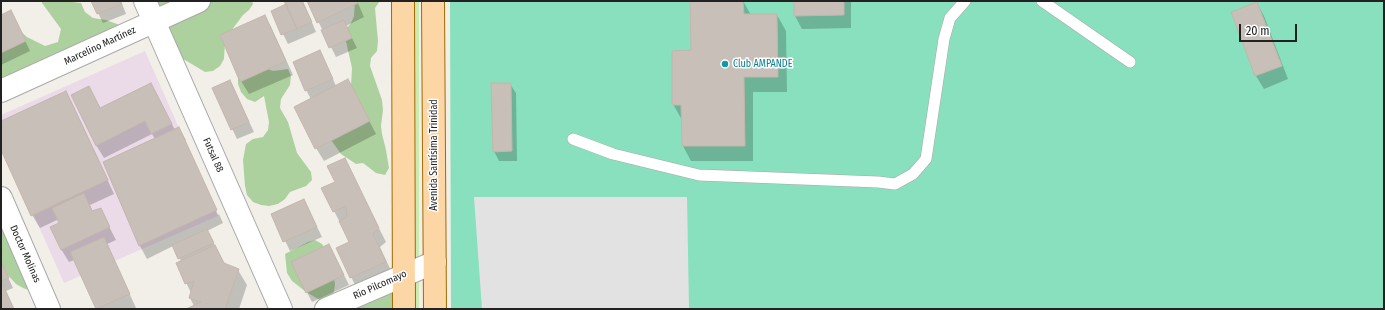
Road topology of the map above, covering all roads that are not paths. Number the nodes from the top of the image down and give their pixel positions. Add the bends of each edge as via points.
1 (145, 1) edge
2 (199, 1) edge
3 (404, 1) edge
4 (433, 1) edge
5 (966, 1) edge
6 (1042, 1) edge
7 (154, 21) junction
8 (1130, 62) dead end
9 (1, 91) edge
10 (573, 139) dead end
11 (1, 198) edge
12 (435, 262) junction
13 (404, 275) junction
14 (49, 309) edge
15 (281, 309) edge
16 (326, 309) edge
17 (404, 309) edge
18 (435, 309) edge

1 - 7 street, Futsal 88
2 - 7 street, Marcelino Martínez
3 - 13 main road
4 - 12 main road, Avenida Santísima Trinidad
5 - 10 lane via 950,18 944,39 926,159 913,174 895,184 699,175 613,154
6 - 8 lane
7 - 9 street, Marcelino Martínez
7 - 15 street, Futsal 88
11 - 14 street, Doctor Molinas
12 - 13 street, Río Pilcomayo
12 - 18 main road, Avenida Santísima Trinidad
13 - 16 street, Río Pilcomayo
13 - 17 main road

